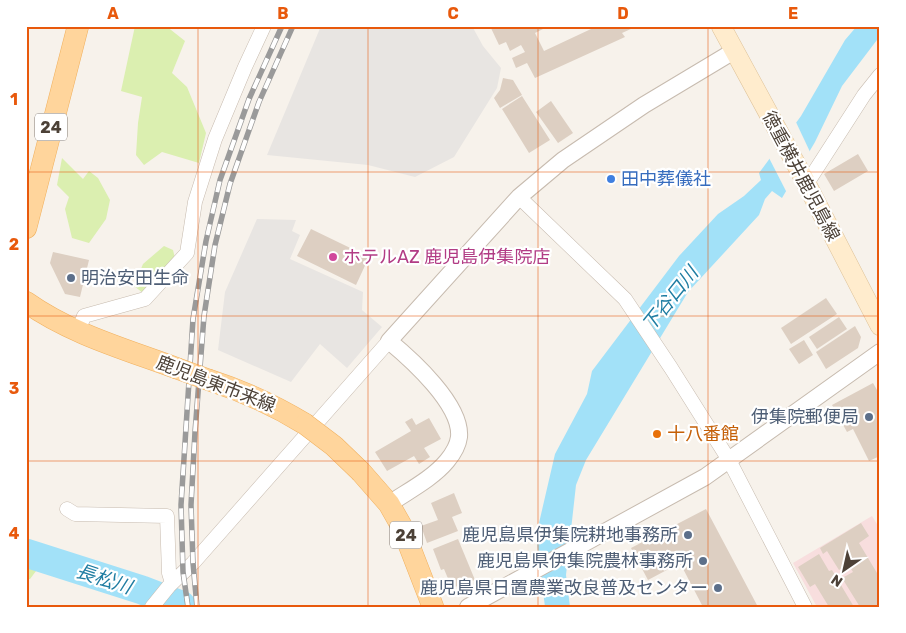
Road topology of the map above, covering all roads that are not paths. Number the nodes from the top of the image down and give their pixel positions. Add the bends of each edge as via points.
1 (78, 26) edge
2 (264, 26) edge
3 (721, 26) edge
4 (734, 51) junction
5 (880, 75) edge
6 (804, 181) junction
7 (519, 197) junction
8 (26, 228) edge
9 (26, 302) edge
10 (880, 326) edge
11 (78, 332) junction
12 (389, 341) junction
13 (880, 352) edge
14 (729, 460) junction
15 (389, 504) junction
16 (67, 509) dead end
17 (170, 584) junction
18 (152, 607) edge
19 (434, 607) edge
20 (468, 607) edge
21 (805, 607) edge

1 - 8 main road, 24
2 - 11 street via 215,139 195,202 187,253 145,299 84,316
3 - 4 main road, 徳重横井鹿児島線
4 - 6 main road, 徳重横井鹿児島線
4 - 7 street via 644,105 563,160
5 - 6 street
6 - 10 main road, 徳重横井鹿児島線
7 - 12 street
7 - 14 street via 630,305
9 - 11 main road, 鹿児島東市来線 / 24
11 - 15 main road, 鹿児島東市来線 / 24, bridge via 277,407 334,446
12 - 15 street via 420,368 448,403 457,422 459,437 447,462
12 - 17 street via 205,550
13 - 14 street
14 - 20 street via 705,478
14 - 21 street
15 - 19 main road, 鹿児島東市来線 / 24 via 413,551
16 - 17 street via 74,514 166,516
17 - 18 street

